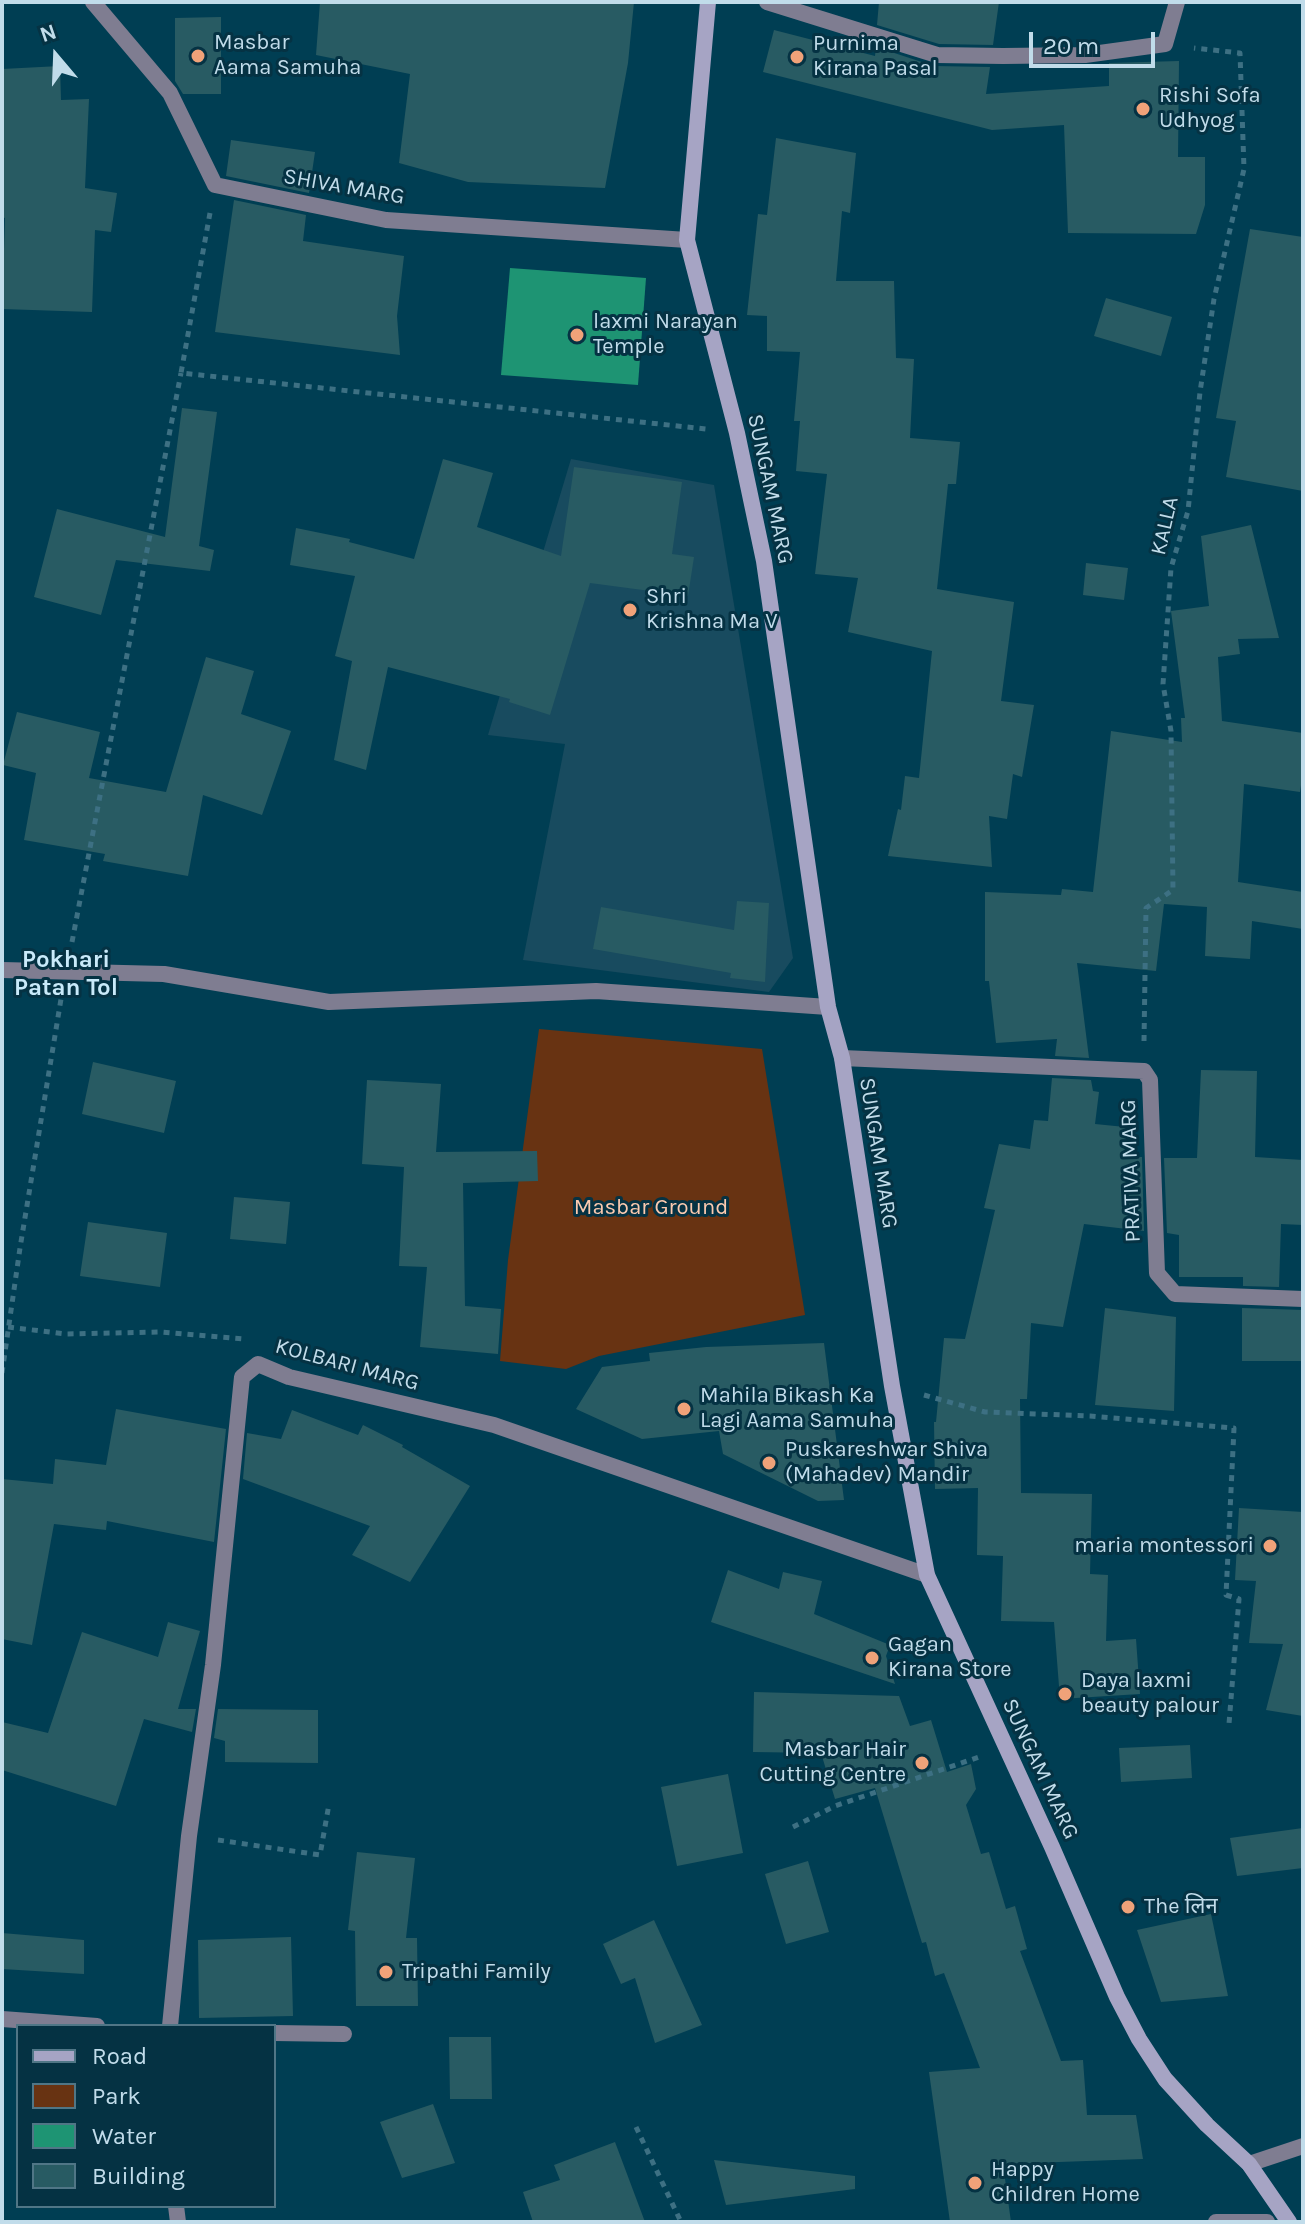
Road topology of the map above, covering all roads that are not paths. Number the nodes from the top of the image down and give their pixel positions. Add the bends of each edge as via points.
1 (93, 2) edge
2 (708, 2) edge
3 (767, 2) edge
4 (1177, 2) edge
5 (687, 240) junction
6 (2, 970) edge
7 (828, 1007) junction
8 (842, 1058) junction
9 (1303, 1299) edge
10 (927, 1575) junction
11 (2, 2019) edge
12 (70, 2024) edge
13 (170, 2024) edge
14 (276, 2033) edge
15 (344, 2034) dead end
16 (1303, 2146) edge
17 (1249, 2164) junction
18 (1220, 2222) edge
19 (1267, 2222) edge
20 (1289, 2222) edge

1 - 5 street, SHIVA MARG via 170,93 215,185 386,220
2 - 5 main road, SUNGAM MARG
3 - 4 street via 937,55 1085,55 1165,44
5 - 7 main road, SUNGAM MARG via 764,561
6 - 7 street via 164,974 329,1002 596,991
7 - 8 main road, SUNGAM MARG
8 - 9 street, PRATIVA MARG via 1144,1071 1150,1080 1157,1273 1175,1294
8 - 10 main road, SUNGAM MARG
10 - 13 street, KOLBARI MARG via 494,1425 289,1377 258,1364 242,1377
10 - 17 main road, SUNGAM MARG via 1139,2039 1165,2079
11 - 12 street
14 - 15 street
16 - 17 street
17 - 20 main road, SUNGAM MARG
18 - 19 street

